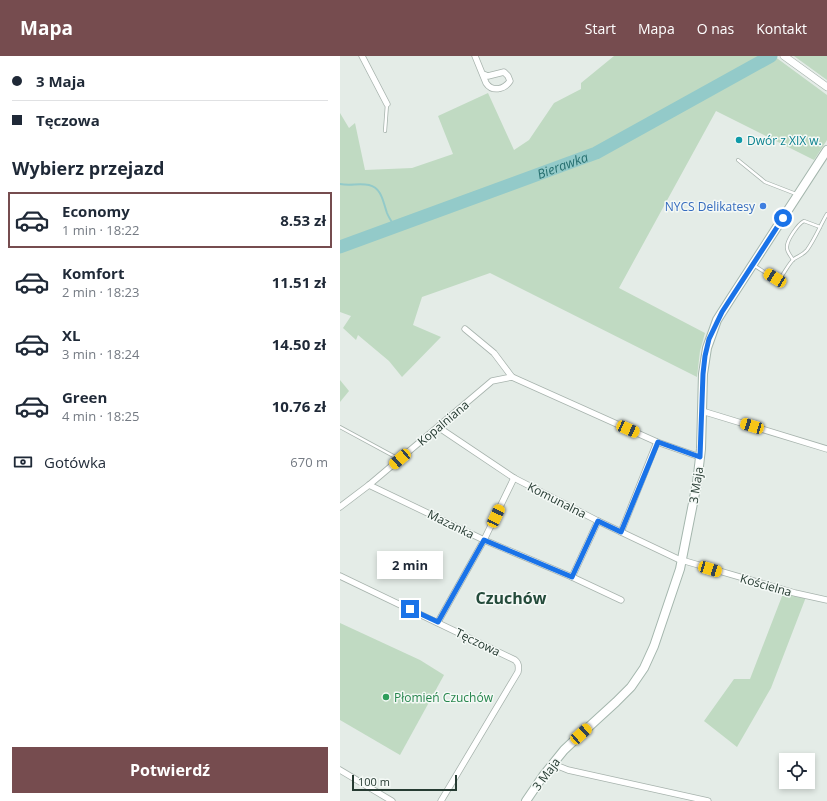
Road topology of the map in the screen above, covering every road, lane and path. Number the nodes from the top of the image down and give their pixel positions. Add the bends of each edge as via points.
1 (362, 56) edge
2 (475, 56) edge
3 (784, 56) edge
4 (483, 74) junction
5 (827, 87) edge
6 (387, 104) joint
7 (385, 131) dead end
8 (827, 150) edge
9 (738, 160) dead end
10 (798, 195) junction
11 (827, 214) edge
12 (820, 227) junction
13 (793, 260) junction
14 (753, 264) junction
15 (465, 330) dead end
16 (512, 377) junction
17 (702, 411) junction
18 (438, 426) junction
19 (340, 428) edge
20 (658, 442) junction
21 (827, 448) edge
22 (700, 457) junction
23 (400, 459) junction
24 (514, 478) junction
25 (369, 486) junction
26 (342, 503) edge
27 (598, 521) junction
28 (621, 532) junction
29 (484, 540) junction
30 (682, 561) junction
31 (340, 576) edge
32 (572, 577) junction
33 (621, 600) dead end
34 (827, 600) edge
35 (438, 622) junction
36 (553, 764) junction
37 (340, 770) edge
38 (392, 801) edge
39 (441, 801) edge
40 (526, 801) edge
41 (708, 801) edge

1 - 6 street
2 - 4 street
3 - 5 street
4 - 4 street via 488,85 494,89 505,86 510,81 504,72 488,76
6 - 7 lane
8 - 10 main road, 3 Maja
9 - 10 lane via 765,182
10 - 14 main road, 3 Maja
11 - 12 lane
12 - 13 lane via 808,249
12 - 13 lane via 804,221 799,224 787,243
13 - 14 lane via 778,279
14 - 17 main road, 3 Maja via 722,312 709,339 704,365
15 - 16 street via 494,353
16 - 18 street, Kopalniana via 492,381
16 - 20 street
17 - 21 street
17 - 22 main road, 3 Maja
18 - 23 street, Kopalniana
18 - 24 street, Komunalna
19 - 23 lane
20 - 22 street
20 - 28 street
22 - 30 main road, 3 Maja
23 - 25 street, Kopalniana
24 - 27 street, Komunalna
24 - 29 street
25 - 26 street, Kopalniana
25 - 29 street, Mazanka
27 - 28 street, Komunalna
27 - 32 street
28 - 30 street, Komunalna
29 - 32 street, Mazanka
29 - 35 street
30 - 34 street, Kościelna
30 - 36 main road, 3 Maja via 661,628 641,672 622,697
31 - 35 street, Tęczowa
32 - 33 street, Mazanka
35 - 39 street, Tęczowa via 516,662 519,668
36 - 40 main road, 3 Maja
36 - 41 street via 568,770
37 - 38 street

